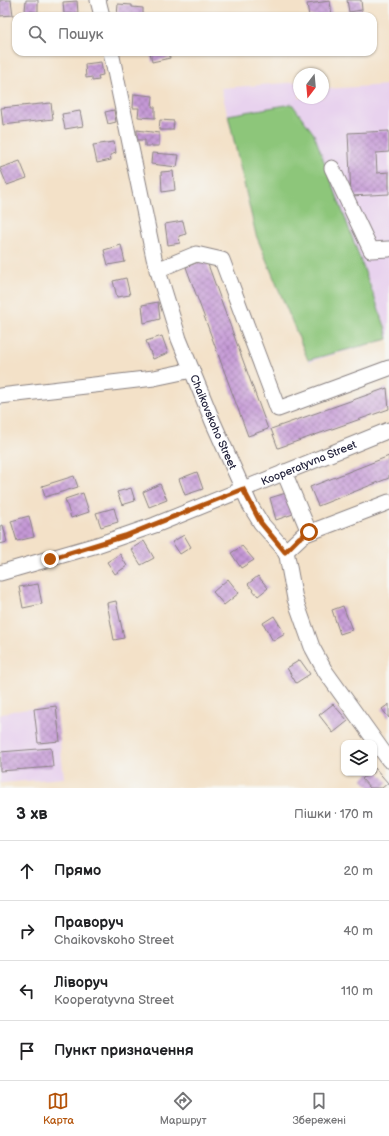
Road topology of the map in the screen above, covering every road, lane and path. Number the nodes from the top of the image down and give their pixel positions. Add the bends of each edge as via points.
1 (98, 0) edge
2 (101, 12) edge
3 (112, 56) edge
4 (332, 168) dead end
5 (389, 249) edge
6 (158, 270) junction
7 (389, 368) edge
8 (192, 370) junction
9 (0, 396) edge
10 (389, 430) edge
11 (284, 472) junction
12 (243, 489) junction
13 (389, 502) edge
14 (309, 532) junction
15 (285, 552) junction
16 (0, 573) edge
17 (389, 760) edge

1 - 2 street
3 - 6 street, Chaikovskoho Street
4 - 5 street via 370,250
6 - 7 street via 196,254 222,260 278,409
6 - 8 street, Chaikovskoho Street
8 - 9 street via 154,378
8 - 12 street, Chaikovskoho Street
10 - 11 street, Kooperatyvna Street
11 - 12 street, Kooperatyvna Street
11 - 14 street
12 - 15 street, Chaikovskoho Street via 261,523
12 - 16 street, Kooperatyvna Street via 125,536
13 - 14 street
14 - 15 street
15 - 17 street, Chaikovskoho Street via 295,599 312,647 325,671

